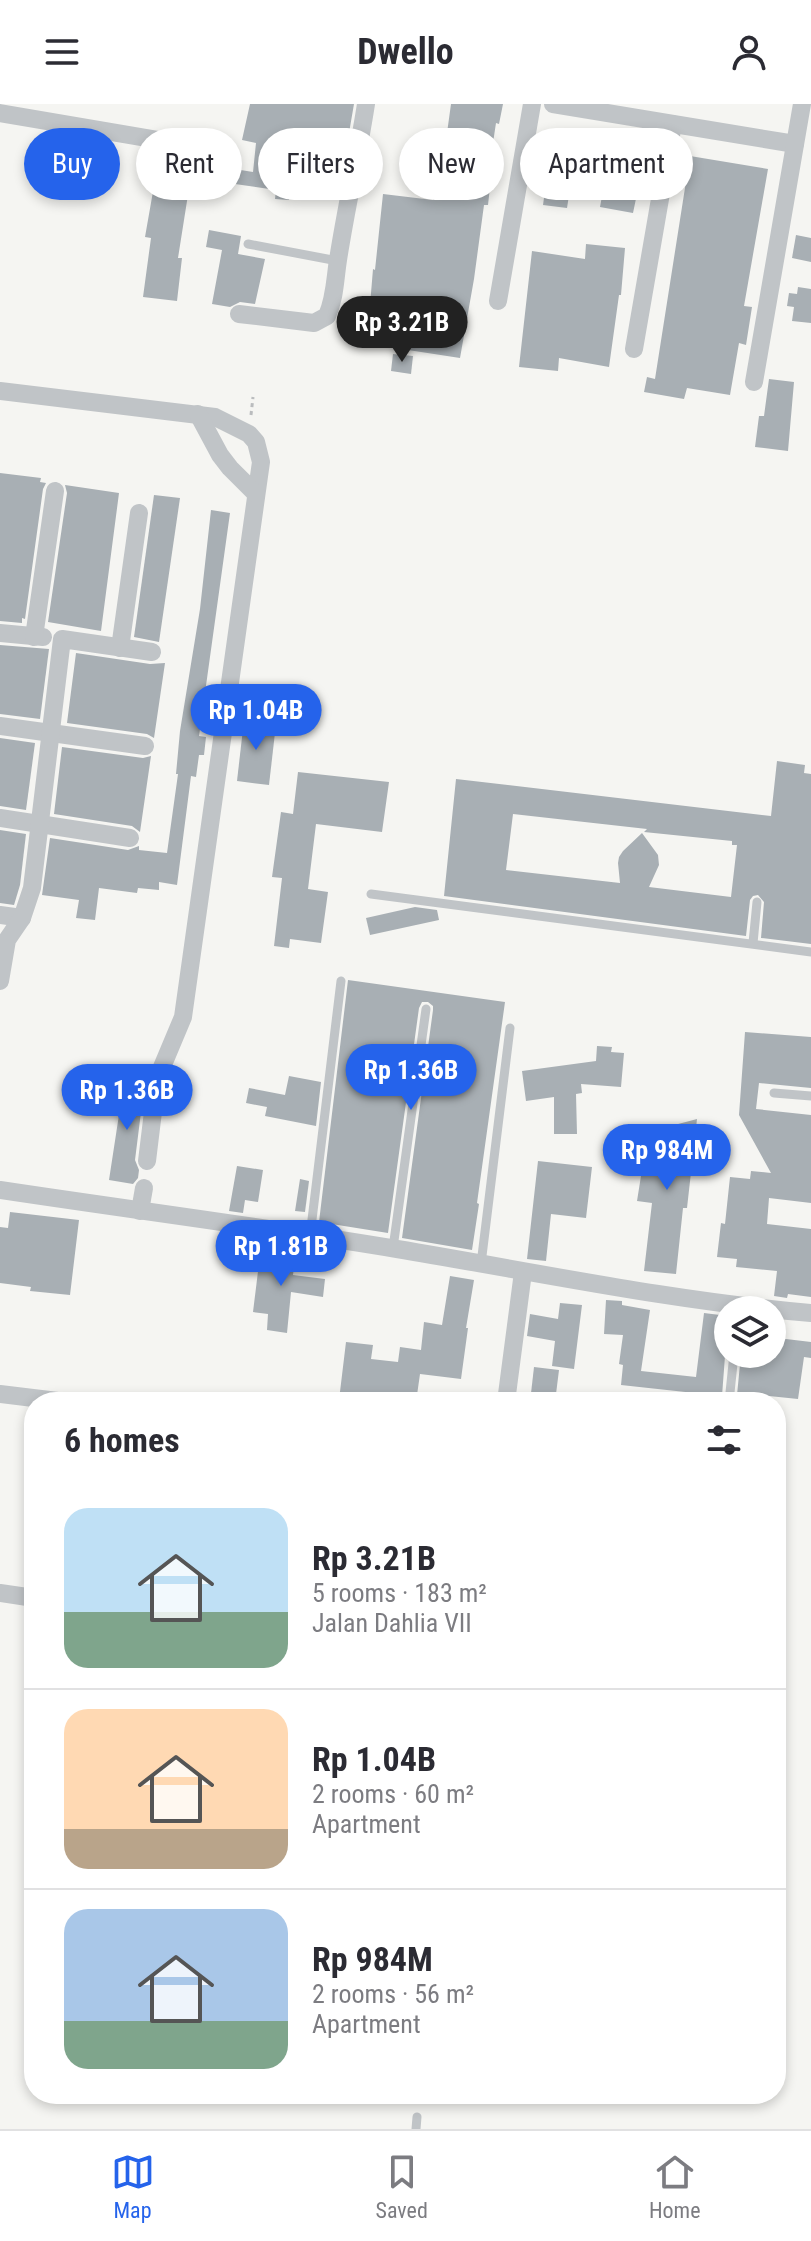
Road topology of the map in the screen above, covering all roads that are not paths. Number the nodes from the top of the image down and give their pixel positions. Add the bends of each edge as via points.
1 (366, 104) edge
2 (532, 104) edge
3 (553, 104) edge
4 (802, 104) edge
5 (0, 113) edge
6 (673, 124) junction
7 (136, 136) edge
8 (795, 144) junction
9 (248, 244) dead end
10 (338, 261) junction
11 (498, 301) dead end
12 (239, 314) dead end
13 (634, 349) dead end
14 (754, 382) dead end
15 (0, 391) edge
16 (198, 414) junction
17 (55, 491) dead end
18 (256, 494) junction
19 (139, 513) dead end
20 (0, 633) edge
21 (34, 637) junction
22 (62, 639) junction
23 (120, 648) junction
24 (152, 652) dead end
25 (0, 726) edge
26 (50, 732) junction
27 (145, 746) dead end
28 (0, 818) edge
29 (40, 824) junction
30 (130, 838) dead end
31 (371, 894) dead end
32 (757, 902) dead end
33 (0, 915) edge
34 (22, 918) junction
35 (753, 943) junction
36 (811, 952) edge
37 (0, 981) edge
38 (341, 981) dead end
39 (426, 1009) dead end
40 (510, 1028) dead end
41 (774, 1093) dead end
42 (811, 1096) edge
43 (147, 1161) dead end
44 (144, 1188) dead end
45 (0, 1190) edge
46 (140, 1211) junction
47 (310, 1236) junction
48 (393, 1248) junction
49 (481, 1264) junction
50 (523, 1272) junction
51 (714, 1304) edge
52 (786, 1311) edge
53 (811, 1313) edge
54 (733, 1368) edge
55 (507, 1392) edge
56 (730, 1392) edge
57 (0, 1394) edge
58 (24, 1397) edge
59 (0, 1593) edge
60 (24, 1597) edge
61 (417, 2117) dead end
62 (416, 2129) edge

1 - 10 street
2 - 11 street
3 - 6 street
4 - 8 street
5 - 7 street
6 - 8 street
6 - 13 street
8 - 14 street
9 - 10 lane
10 - 12 street via 331,308 320,320
15 - 16 street
16 - 18 street via 220,455
16 - 18 street via 215,417 256,442 261,462
17 - 21 street
18 - 43 street via 183,1017 157,1079
19 - 23 street
20 - 21 street
21 - 22 street
22 - 23 street
22 - 26 street
23 - 24 street
25 - 26 street
26 - 27 street
26 - 29 street
28 - 29 street
29 - 30 street
29 - 34 street via 32,888
31 - 35 lane
32 - 35 lane
33 - 34 street
34 - 37 street via 7,940
35 - 36 lane
38 - 47 lane
39 - 48 lane
40 - 49 lane
41 - 42 lane
44 - 46 street
45 - 46 street
46 - 47 street
47 - 48 street
48 - 49 street
49 - 50 street
50 - 51 street
50 - 55 street
52 - 53 street
54 - 56 lane
57 - 58 street
59 - 60 street
61 - 62 lane

